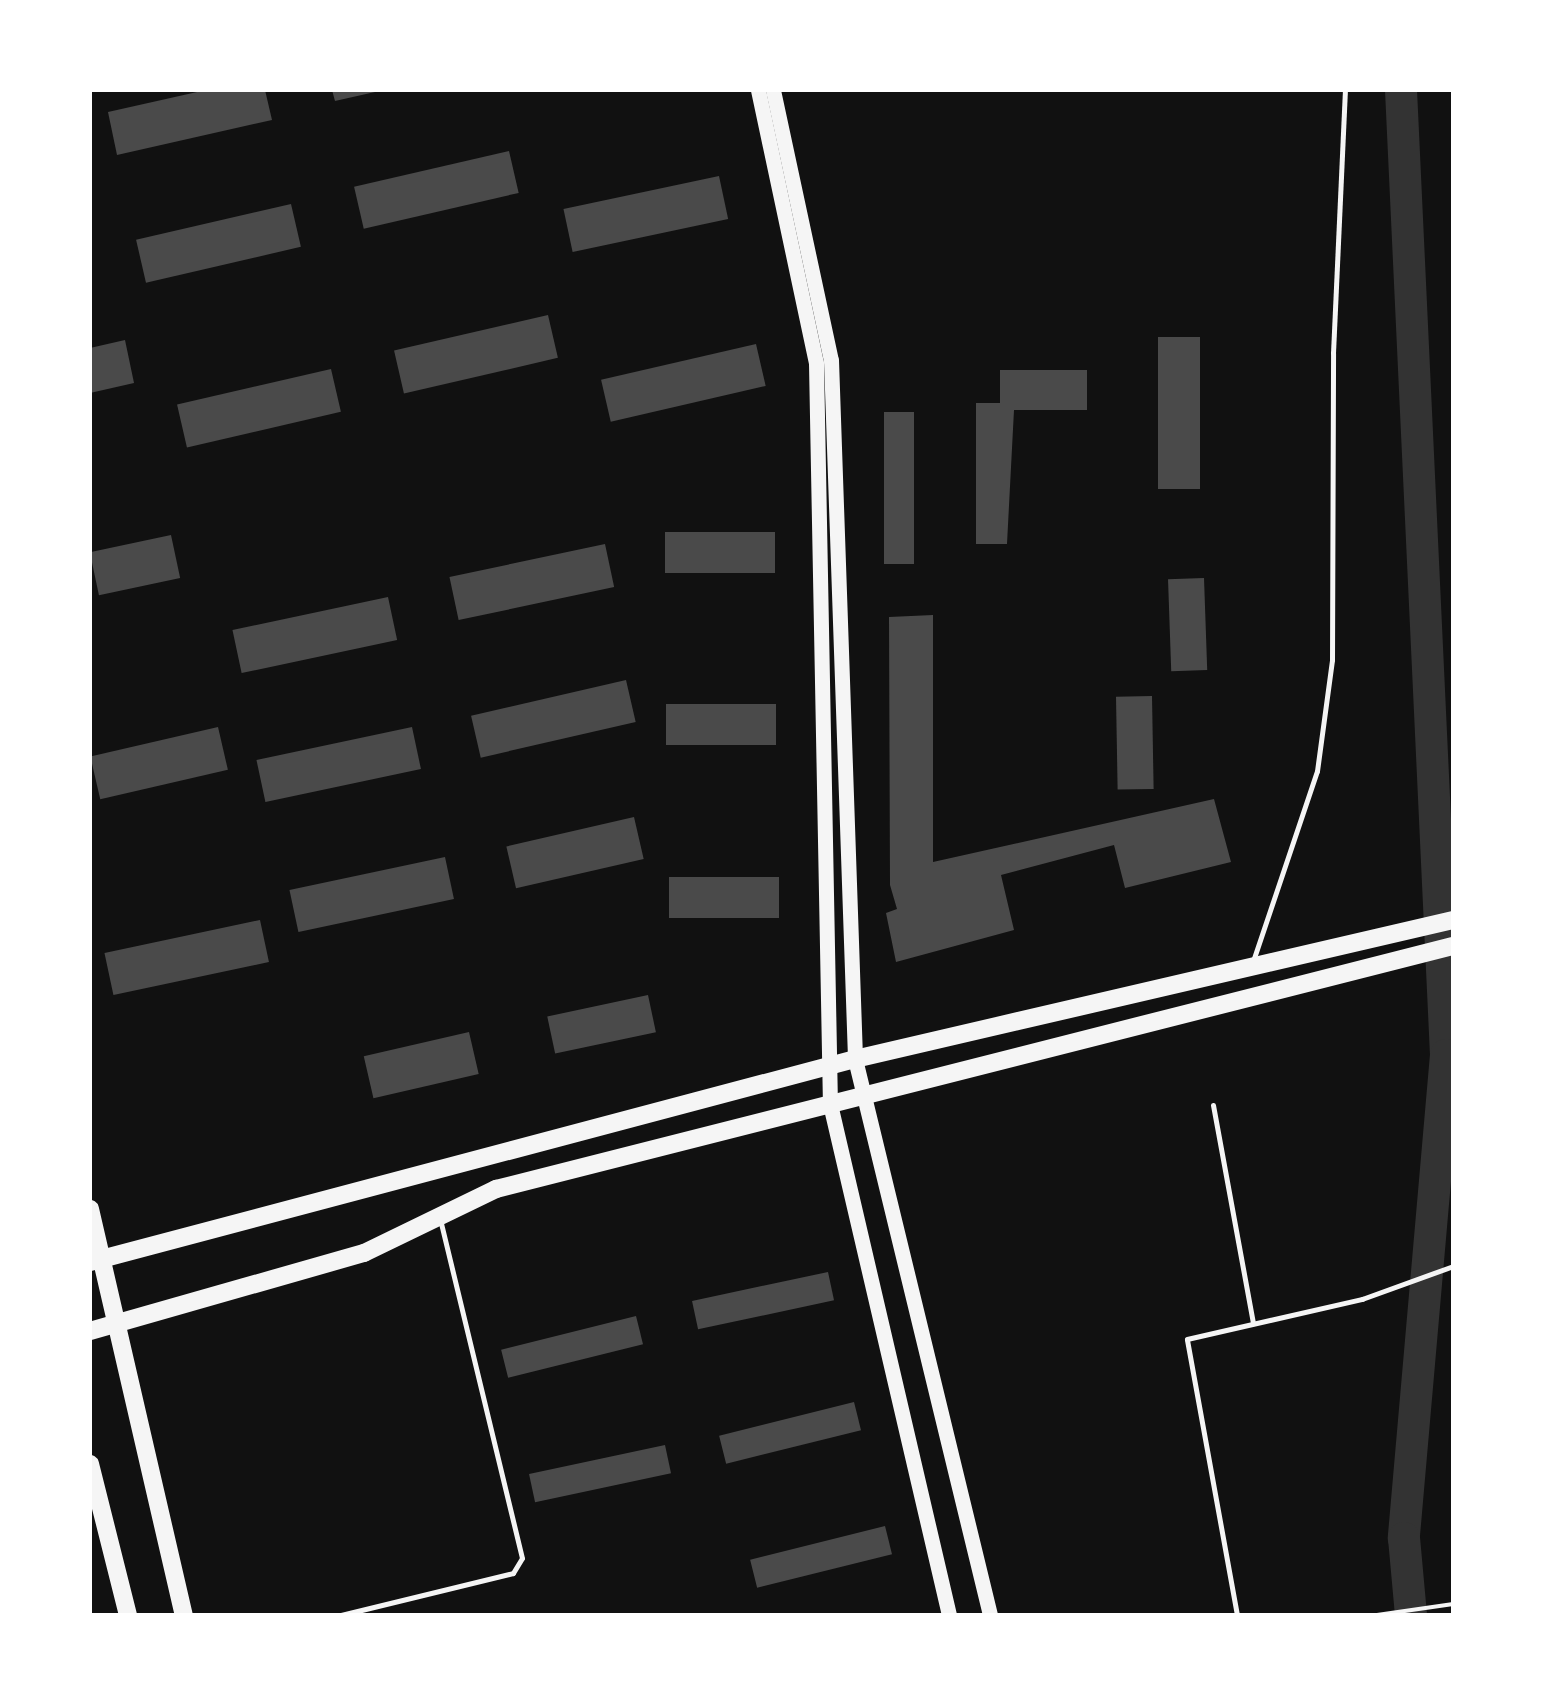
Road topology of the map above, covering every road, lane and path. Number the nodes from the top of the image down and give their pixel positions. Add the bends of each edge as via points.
1 (758, 90) edge
2 (774, 90) edge
3 (1346, 90) edge
4 (1453, 920) edge
5 (1453, 946) edge
6 (1251, 969) junction
7 (855, 1058) junction
8 (829, 1066) junction
9 (868, 1093) junction
10 (830, 1104) junction
11 (1212, 1104) dead end
12 (90, 1209) edge
13 (439, 1216) junction
14 (96, 1260) edge
15 (1453, 1266) edge
16 (116, 1324) junction
17 (1254, 1324) junction
18 (90, 1330) edge
19 (90, 1464) edge
20 (1453, 1604) edge
21 (128, 1615) edge
22 (184, 1615) edge
23 (341, 1615) edge
24 (949, 1615) edge
25 (990, 1615) edge
26 (1237, 1615) edge
27 (1377, 1615) edge

1 - 8 main road via 816,363
2 - 7 main road via 831,360
3 - 6 lane via 1333,353 1332,660 1317,771
4 - 6 main road
5 - 9 main road
6 - 7 main road
7 - 8 main road
7 - 9 main road
8 - 10 main road
8 - 14 main road
9 - 10 main road
9 - 25 main road
10 - 13 main road via 496,1189
10 - 24 main road
11 - 17 lane
12 - 14 main road
13 - 16 main road via 324,1266
13 - 23 lane via 522,1558 513,1573
14 - 16 main road
15 - 17 lane via 1362,1299
16 - 18 main road
16 - 22 main road
17 - 26 lane via 1187,1339
19 - 21 main road
20 - 27 path

